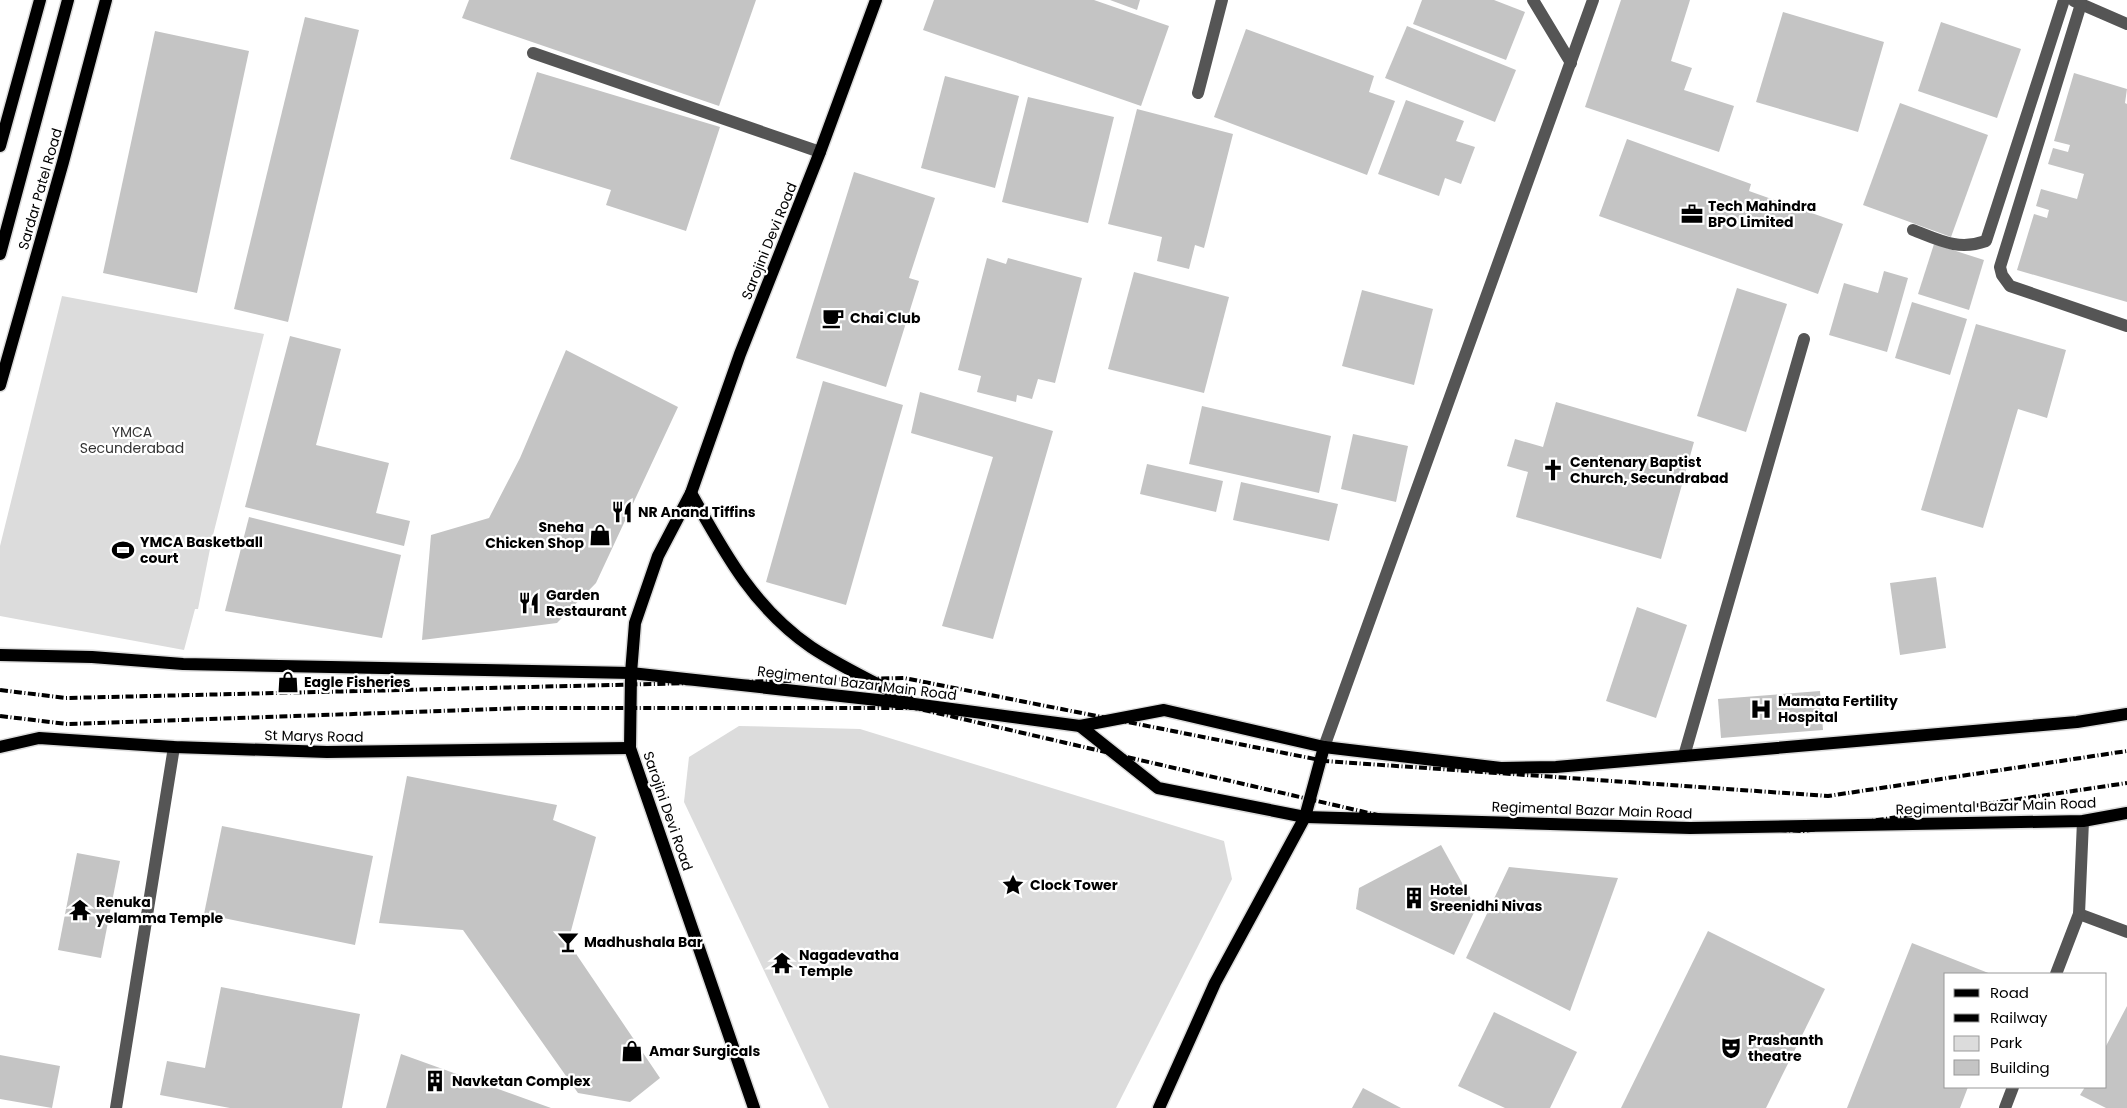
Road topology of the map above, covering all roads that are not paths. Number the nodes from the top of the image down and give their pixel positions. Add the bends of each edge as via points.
1 (40, 0) edge
2 (68, 0) edge
3 (106, 0) edge
4 (876, 0) edge
5 (1222, 0) edge
6 (1533, 0) edge
7 (1593, 0) edge
8 (2064, 0) edge
9 (2076, 2) edge
10 (2127, 24) edge
11 (533, 53) dead end
12 (1571, 63) junction
13 (1198, 93) dead end
14 (0, 146) edge
15 (820, 152) junction
16 (1913, 230) dead end
17 (0, 254) edge
18 (2127, 326) edge
19 (1804, 339) dead end
20 (0, 385) edge
21 (691, 493) junction
22 (0, 655) edge
23 (631, 673) junction
24 (914, 704) junction
25 (2127, 714) edge
26 (1080, 726) junction
27 (174, 747) junction
28 (1324, 747) junction
29 (0, 748) edge
30 (630, 748) junction
31 (1684, 756) junction
32 (2127, 814) edge
33 (1305, 817) junction
34 (2083, 821) junction
35 (2079, 914) junction
36 (2127, 932) edge
37 (2056, 973) edge
38 (2013, 1088) edge
39 (116, 1108) edge
40 (754, 1108) edge
41 (1159, 1108) edge
42 (2005, 1108) edge

1 - 14 main road
2 - 17 main road
3 - 20 main road, Sardar Patel Road
4 - 15 main road, Sarojini Devi Road
5 - 13 street
6 - 12 street
7 - 12 street
8 - 16 street via 1986,241 1963,246
9 - 10 street
9 - 18 street via 2000,267 2010,286
11 - 15 street
12 - 28 street
15 - 21 main road, Sarojini Devi Road via 740,354
19 - 31 street
21 - 23 main road, Sarojini Devi Road via 658,556 635,623
21 - 24 main road via 729,561 765,607 811,646
22 - 23 main road via 92,657 183,664
23 - 24 main road, Regimental Bazar Main Road
23 - 30 main road, Sarojini Devi Road
24 - 26 main road, Regimental Bazar Main Road
25 - 31 main road, Regimental Bazar Main Road via 2077,722
26 - 28 main road, Regimental Bazar Main Road via 1164,710
26 - 33 main road, Regimental Bazar Main Road via 1158,788
27 - 29 main road, St Marys Road via 39,738
27 - 30 main road, St Marys Road via 327,752
27 - 39 street
28 - 31 main road, Regimental Bazar Main Road via 1501,768
28 - 33 main road
30 - 40 main road, Sarojini Devi Road
32 - 34 main road, Regimental Bazar Main Road
33 - 34 main road, Regimental Bazar Main Road via 1690,828
33 - 41 main road via 1215,983
34 - 35 street
35 - 36 street
35 - 37 street
38 - 42 street

